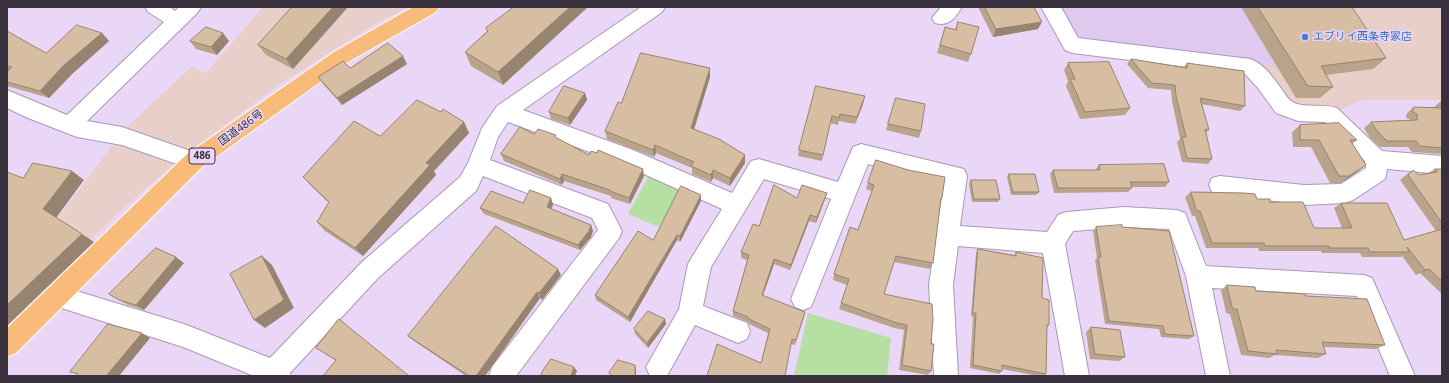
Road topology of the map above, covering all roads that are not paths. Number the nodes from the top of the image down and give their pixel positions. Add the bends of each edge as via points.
1 (155, 7) edge
2 (191, 7) edge
3 (429, 7) edge
4 (655, 7) edge
5 (1051, 7) edge
6 (177, 21) junction
7 (7, 98) edge
8 (504, 112) junction
9 (70, 125) junction
10 (1376, 159) junction
11 (194, 161) junction
12 (478, 165) junction
13 (1442, 165) edge
14 (1220, 185) dead end
15 (845, 194) junction
16 (736, 205) junction
17 (948, 235) junction
18 (1053, 243) junction
19 (1198, 276) junction
20 (57, 296) junction
21 (803, 299) dead end
22 (690, 312) junction
23 (738, 331) dead end
24 (7, 345) edge
25 (658, 367) dead end
26 (277, 374) edge
27 (502, 376) edge
28 (946, 376) edge
29 (1077, 376) edge
30 (1218, 376) edge
31 (1403, 376) edge

1 - 6 street
2 - 6 street
3 - 11 highway, 国道486号 / 486 via 341,57
4 - 8 street
5 - 10 street via 1072,46 1250,67 1265,82 1283,107 1298,113 1330,114
6 - 9 street
7 - 9 street
8 - 12 street via 489,134
8 - 16 street via 625,156
9 - 11 street via 122,136
10 - 13 street
10 - 14 street via 1377,172 1344,193 1304,195
11 - 20 highway, 国道486号 / 486
12 - 26 street via 468,184 370,270
12 - 27 street via 600,211 611,231
15 - 16 street via 759,168
15 - 17 street via 861,153 956,176
15 - 21 street
16 - 22 street via 700,264
17 - 18 street
17 - 28 street via 941,285
18 - 19 street via 1066,222 1124,217 1177,220
18 - 29 street
19 - 30 street
19 - 31 street via 1364,286
20 - 24 highway, 国道486号 / 486
20 - 26 street via 184,336
22 - 23 street
22 - 25 street

